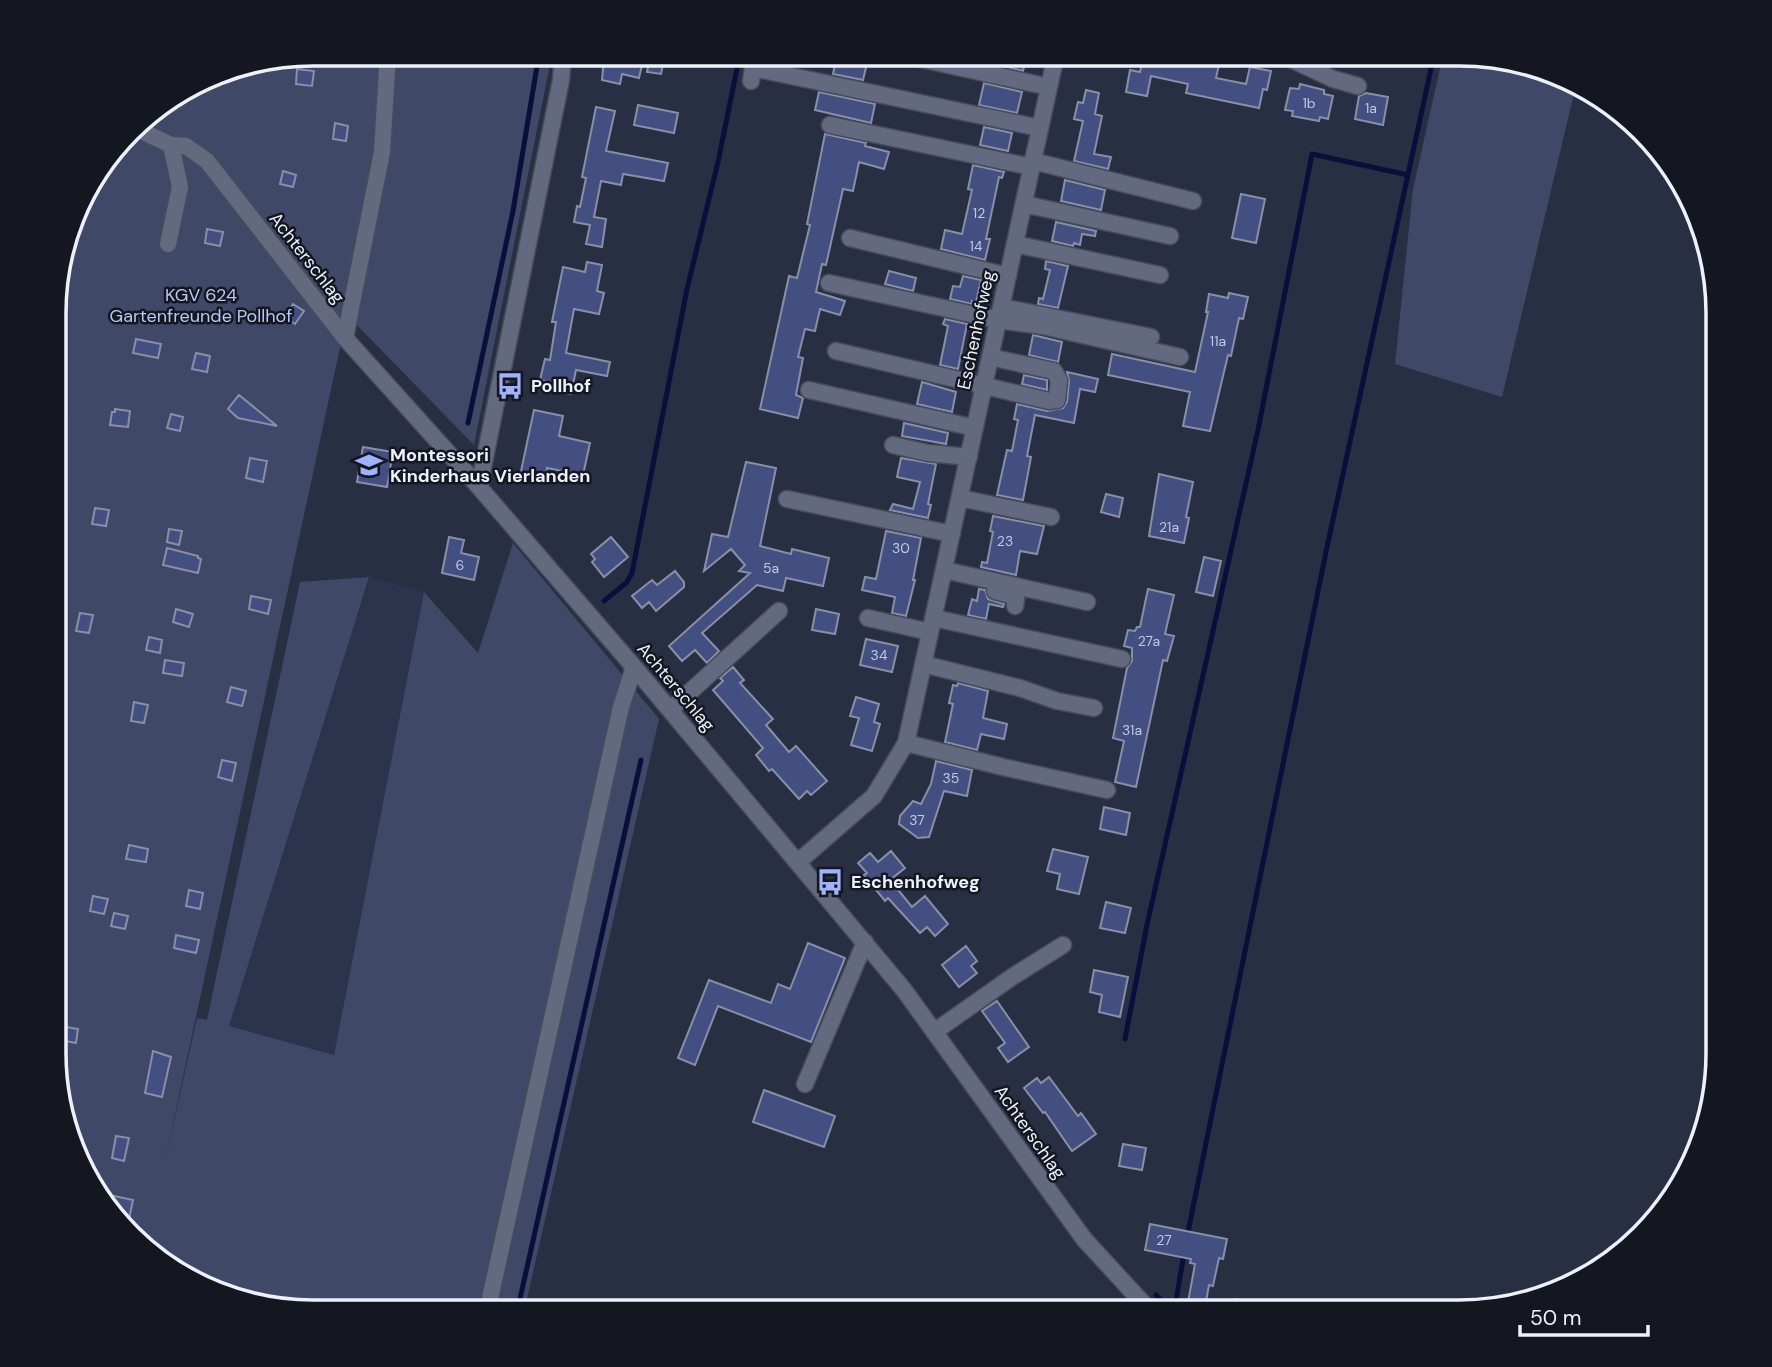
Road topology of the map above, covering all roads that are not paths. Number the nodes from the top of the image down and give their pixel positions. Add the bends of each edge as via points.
1 (387, 66) edge
2 (562, 66) edge
3 (955, 67) edge
4 (1053, 67) edge
5 (1307, 67) edge
6 (751, 81) dead end
7 (1358, 86) dead end
8 (1049, 87) junction
9 (830, 125) dead end
10 (1040, 128) junction
11 (146, 133) edge
12 (171, 145) junction
13 (1032, 164) junction
14 (1193, 201) dead end
15 (1024, 204) junction
16 (1170, 236) dead end
17 (850, 238) dead end
18 (168, 244) dead end
19 (1015, 244) junction
20 (1160, 275) dead end
21 (1008, 276) junction
22 (828, 283) dead end
23 (1000, 314) junction
24 (1151, 337) dead end
25 (345, 338) junction
26 (836, 351) dead end
27 (990, 357) junction
28 (1180, 357) dead end
29 (984, 384) junction
30 (810, 390) dead end
31 (975, 428) junction
32 (893, 445) dead end
33 (969, 457) junction
34 (479, 487) junction
35 (960, 498) junction
36 (787, 499) dead end
37 (1051, 517) dead end
38 (952, 534) junction
39 (943, 575) junction
40 (1087, 602) dead end
41 (1015, 606) dead end
42 (779, 611) dead end
43 (869, 618) dead end
44 (932, 625) junction
45 (1122, 659) dead end
46 (923, 664) junction
47 (634, 667) junction
48 (1094, 708) dead end
49 (670, 710) junction
50 (906, 743) junction
51 (1107, 790) dead end
52 (798, 862) junction
53 (865, 942) junction
54 (1063, 945) dead end
55 (934, 1032) junction
56 (805, 1084) dead end
57 (489, 1300) edge
58 (1140, 1300) edge

1 - 25 street via 382,152
2 - 34 street
3 - 8 street
4 - 8 street, Eschenhofweg
5 - 7 street
6 - 10 street via 753,68
8 - 10 street, Eschenhofweg
9 - 13 street
10 - 13 street, Eschenhofweg
11 - 12 street, Achterschlag
12 - 18 street via 180,187
12 - 25 street, Achterschlag via 186,146 207,161
13 - 14 street
13 - 15 street, Eschenhofweg
15 - 16 street
15 - 19 street, Eschenhofweg
17 - 21 street
19 - 20 street
19 - 21 street, Eschenhofweg
21 - 23 street, Eschenhofweg
22 - 23 street
23 - 24 street
23 - 27 street, Eschenhofweg
23 - 28 street
25 - 34 street, Achterschlag
26 - 29 street
27 - 29 street, Eschenhofweg
27 - 29 street via 1054,371 1059,395 1049,401
29 - 31 street, Eschenhofweg
30 - 31 street
31 - 33 street, Eschenhofweg
32 - 33 street
33 - 35 street, Eschenhofweg
34 - 47 street, Achterschlag
35 - 37 street
35 - 38 street, Eschenhofweg
36 - 38 street
38 - 39 street, Eschenhofweg
39 - 40 street
39 - 41 street via 1014,596
39 - 44 street, Eschenhofweg
42 - 49 street
43 - 44 street
44 - 45 street
44 - 46 street, Eschenhofweg
46 - 48 street
46 - 50 street, Eschenhofweg
47 - 49 street, Achterschlag
47 - 57 street via 621,707
49 - 52 street, Achterschlag
50 - 51 street
50 - 52 street, Eschenhofweg via 874,796
52 - 53 street, Achterschlag
53 - 55 street, Achterschlag
53 - 56 street
54 - 55 street
55 - 58 street, Achterschlag via 1084,1239

